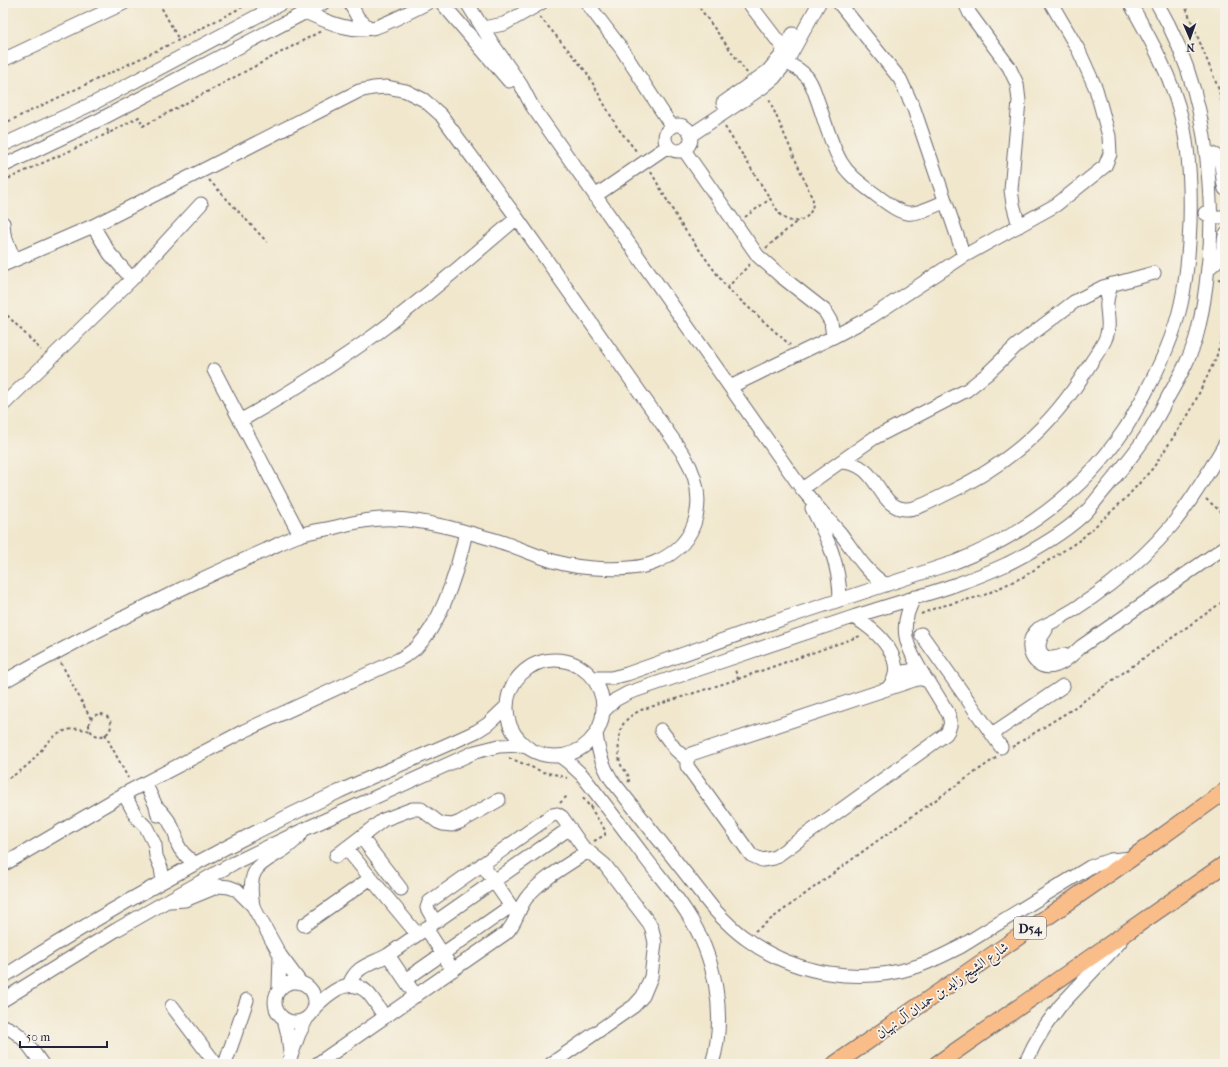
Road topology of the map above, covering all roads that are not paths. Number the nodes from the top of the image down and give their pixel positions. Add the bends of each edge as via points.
1 (124, 3) edge
2 (282, 3) edge
3 (323, 3) edge
4 (350, 3) edge
5 (427, 3) edge
6 (442, 3) edge
7 (467, 3) edge
8 (587, 3) edge
9 (749, 3) edge
10 (811, 3) edge
11 (818, 3) edge
12 (839, 3) edge
13 (965, 3) edge
14 (1051, 3) edge
15 (1130, 3) edge
16 (1157, 3) edge
17 (536, 6) edge
18 (305, 12) junction
19 (369, 28) junction
20 (483, 28) junction
21 (784, 49) junction
22 (3, 60) edge
23 (786, 64) junction
24 (758, 84) junction
25 (532, 106) junction
26 (672, 127) junction
27 (688, 131) junction
28 (3, 145) edge
29 (668, 146) junction
30 (684, 150) junction
31 (1207, 153) junction
32 (3, 166) edge
33 (1189, 167) junction
34 (1224, 175) edge
35 (1225, 189) edge
36 (596, 196) junction
37 (944, 202) junction
38 (202, 204) dead end
39 (1212, 217) junction
40 (1225, 217) edge
41 (517, 218) junction
42 (93, 226) junction
43 (1019, 226) junction
44 (3, 230) edge
45 (1225, 235) edge
46 (964, 256) junction
47 (9, 262) edge
48 (1208, 269) junction
49 (1154, 273) dead end
50 (132, 279) junction
51 (1112, 284) junction
52 (1087, 294) junction
53 (1107, 307) junction
54 (833, 337) junction
55 (214, 370) dead end
56 (730, 387) junction
57 (3, 405) edge
58 (240, 421) junction
59 (1225, 444) edge
60 (840, 462) junction
61 (802, 489) junction
62 (466, 532) junction
63 (300, 535) junction
64 (1225, 547) edge
65 (886, 585) junction
66 (915, 597) junction
67 (840, 600) junction
68 (853, 617) junction
69 (921, 634) dead end
70 (933, 650) junction
71 (916, 663) junction
72 (896, 673) junction
73 (593, 678) junction
74 (927, 681) junction
75 (3, 682) edge
76 (1063, 686) dead end
77 (887, 689) junction
78 (507, 706) junction
79 (604, 711) junction
80 (661, 730) dead end
81 (596, 734) junction
82 (992, 734) junction
83 (524, 745) junction
84 (1002, 751) road end
85 (560, 756) junction
86 (687, 760) junction
87 (134, 789) junction
88 (1225, 791) edge
89 (499, 800) dead end
90 (156, 806) junction
91 (137, 818) junction
92 (570, 828) junction
93 (305, 829) junction
94 (361, 837) junction
95 (589, 852) junction
96 (1132, 858) junction
97 (196, 864) junction
98 (482, 864) junction
99 (1225, 864) edge
100 (3, 866) edge
101 (371, 878) junction
102 (163, 881) junction
103 (493, 881) junction
104 (401, 889) dead end
105 (166, 901) junction
106 (253, 906) junction
107 (514, 910) junction
108 (304, 926) dead end
109 (426, 928) junction
110 (1133, 928) junction
111 (442, 954) junction
112 (280, 955) junction
113 (388, 955) junction
114 (453, 970) junction
115 (3, 977) edge
116 (404, 980) junction
117 (304, 984) junction
118 (349, 985) junction
119 (279, 988) junction
120 (336, 989) junction
121 (416, 996) junction
122 (3, 1000) edge
123 (247, 1000) dead end
124 (172, 1006) dead end
125 (310, 1013) junction
126 (385, 1017) junction
127 (284, 1019) junction
128 (3, 1026) edge
129 (289, 1061) edge
130 (712, 1062) edge
131 (42, 1064) edge
132 (216, 1064) edge
133 (225, 1064) edge
134 (317, 1064) edge
135 (551, 1064) edge
136 (835, 1064) edge
137 (937, 1064) edge
138 (1025, 1064) edge

1 - 22 street
2 - 28 street via 94,103
3 - 18 street
4 - 19 street via 358,18
5 - 19 street
6 - 25 street
7 - 20 street
8 - 26 street via 621,48
9 - 21 street
10 - 21 street
11 - 23 street
12 - 37 street via 905,88
13 - 43 street via 970,14 1009,67 1017,84 1019,102 1011,190
14 - 43 street via 1088,70 1117,151 1114,165 1108,173
15 - 33 street via 1169,78 1182,120
16 - 31 street via 1170,26 1187,67 1199,109
17 - 20 street via 504,24
18 - 19 street via 335,24 351,28
18 - 32 street via 101,119
20 - 25 street via 521,84
21 - 24 street
23 - 24 street via 774,78
23 - 37 street via 801,71 811,83 838,157 854,178 902,213 918,213
24 - 27 street
24 - 27 street via 719,116
25 - 36 street
26 - 27 street via 679,125
26 - 29 street via 665,138
27 - 30 street via 690,144
29 - 30 street via 675,151
29 - 36 street
30 - 54 street via 763,262 824,310 831,322
31 - 34 street via 1218,158
31 - 39 street
33 - 39 street via 1202,179 1204,212
33 - 65 street via 1189,249 1181,304 1157,371 1126,428 1113,446 1066,497 1013,535 975,554
34 - 35 street
36 - 56 street
37 - 46 street
38 - 50 street
39 - 40 street
39 - 48 street
41 - 42 street via 441,116 406,91 373,88 359,91
41 - 58 street via 377,333 313,378
41 - 62 street via 689,464 698,493 698,514 690,532 677,549 654,563 641,567 591,567 556,562 497,540
42 - 47 street
42 - 50 street via 110,254
43 - 46 street
44 - 47 street
45 - 48 street via 1222,255
46 - 54 street via 871,317
48 - 66 street via 1198,330 1175,385 1142,442 1083,515 1047,541 1008,563 970,580
49 - 51 street
50 - 57 street
51 - 52 street
51 - 53 street
52 - 53 street
52 - 60 street via 1067,306 1021,342 967,390 885,431
53 - 60 street via 1107,334 1067,398 1031,439 977,478 920,506 904,509 890,502 862,468 852,463
54 - 56 street
55 - 58 street
56 - 61 street
58 - 63 street
59 - 64 street via 1172,525 1133,565 1093,596 1034,632 1030,641 1032,656 1038,663 1047,667 1057,666
60 - 61 street
61 - 65 street via 868,571
61 - 67 street via 836,561 840,580
62 - 63 street via 414,520 393,519 365,521
62 - 87 street via 455,573 438,613 422,640 407,655 244,731
63 - 75 street via 200,580
65 - 67 street
66 - 68 street
66 - 71 street via 907,614 904,632
67 - 73 street via 628,674 611,678
68 - 72 street via 876,632 894,660
68 - 79 street via 628,693 615,700
69 - 70 street
70 - 71 street
70 - 82 street
71 - 72 street via 910,671
71 - 74 street
72 - 77 street
73 - 78 street via 567,661 556,660 535,664 516,681
73 - 79 street via 602,694
74 - 77 street via 919,679
74 - 86 street via 950,717 951,725 946,734 774,858 762,860 751,855 689,769
76 - 82 street
77 - 86 street via 691,754
78 - 83 street via 511,727
78 - 97 street via 477,731 337,793
79 - 81 street
80 - 86 street
81 - 85 street via 584,747 569,755
81 - 96 street via 599,753 608,775 727,923 745,938 784,961 821,972 851,976 874,975 896,972 940,958 1090,867 1110,860
82 - 84 street
83 - 85 street via 541,754
83 - 93 street via 499,746 475,752
85 - 130 street via 582,775 687,912 702,939 712,967 718,997 719,1027
87 - 90 street
87 - 91 street
87 - 100 street
88 - 96 main road, شارع الشيخ زايد بن حمدان آل نهيان / D54
89 - 94 street via 452,825 438,822 421,809 412,809 383,820
90 - 91 street
90 - 97 street via 167,818 177,844
91 - 102 street via 155,845
92 - 95 street
92 - 98 street via 562,817 552,815
92 - 103 street
93 - 105 street via 234,863
93 - 106 street via 288,847 262,863 254,872 251,882
94 - 101 street via 341,852
94 - 104 street
95 - 107 street via 534,889
95 - 135 street via 606,865 652,929 655,943 650,977 643,996 634,1006
96 - 136 main road, شارع الشيخ زايد بن حمدان آل نهيان / D54
97 - 102 street
98 - 103 street
98 - 109 street via 429,902
99 - 110 main road
101 - 108 street
101 - 109 street
102 - 115 street
103 - 107 street
103 - 109 street
105 - 106 street via 185,900 224,886 237,890
105 - 122 street
106 - 112 street
107 - 111 street
107 - 114 street via 513,925 506,933
109 - 111 street
109 - 113 street
110 - 137 main road
110 - 138 street via 1060,1006 1046,1025
111 - 114 street
111 - 116 street
112 - 117 street
112 - 119 street
113 - 116 street
113 - 118 street via 360,969
114 - 121 street
116 - 121 street
117 - 119 street via 287,983
117 - 120 street
117 - 125 street via 311,990 315,999
118 - 120 street
118 - 126 street via 365,991
119 - 127 street via 274,1002 277,1012
120 - 125 street
121 - 126 street
123 - 133 street
124 - 132 street
125 - 127 street via 298,1022
125 - 129 street
126 - 134 street
127 - 129 street via 288,1035
128 - 131 street via 22,1037

